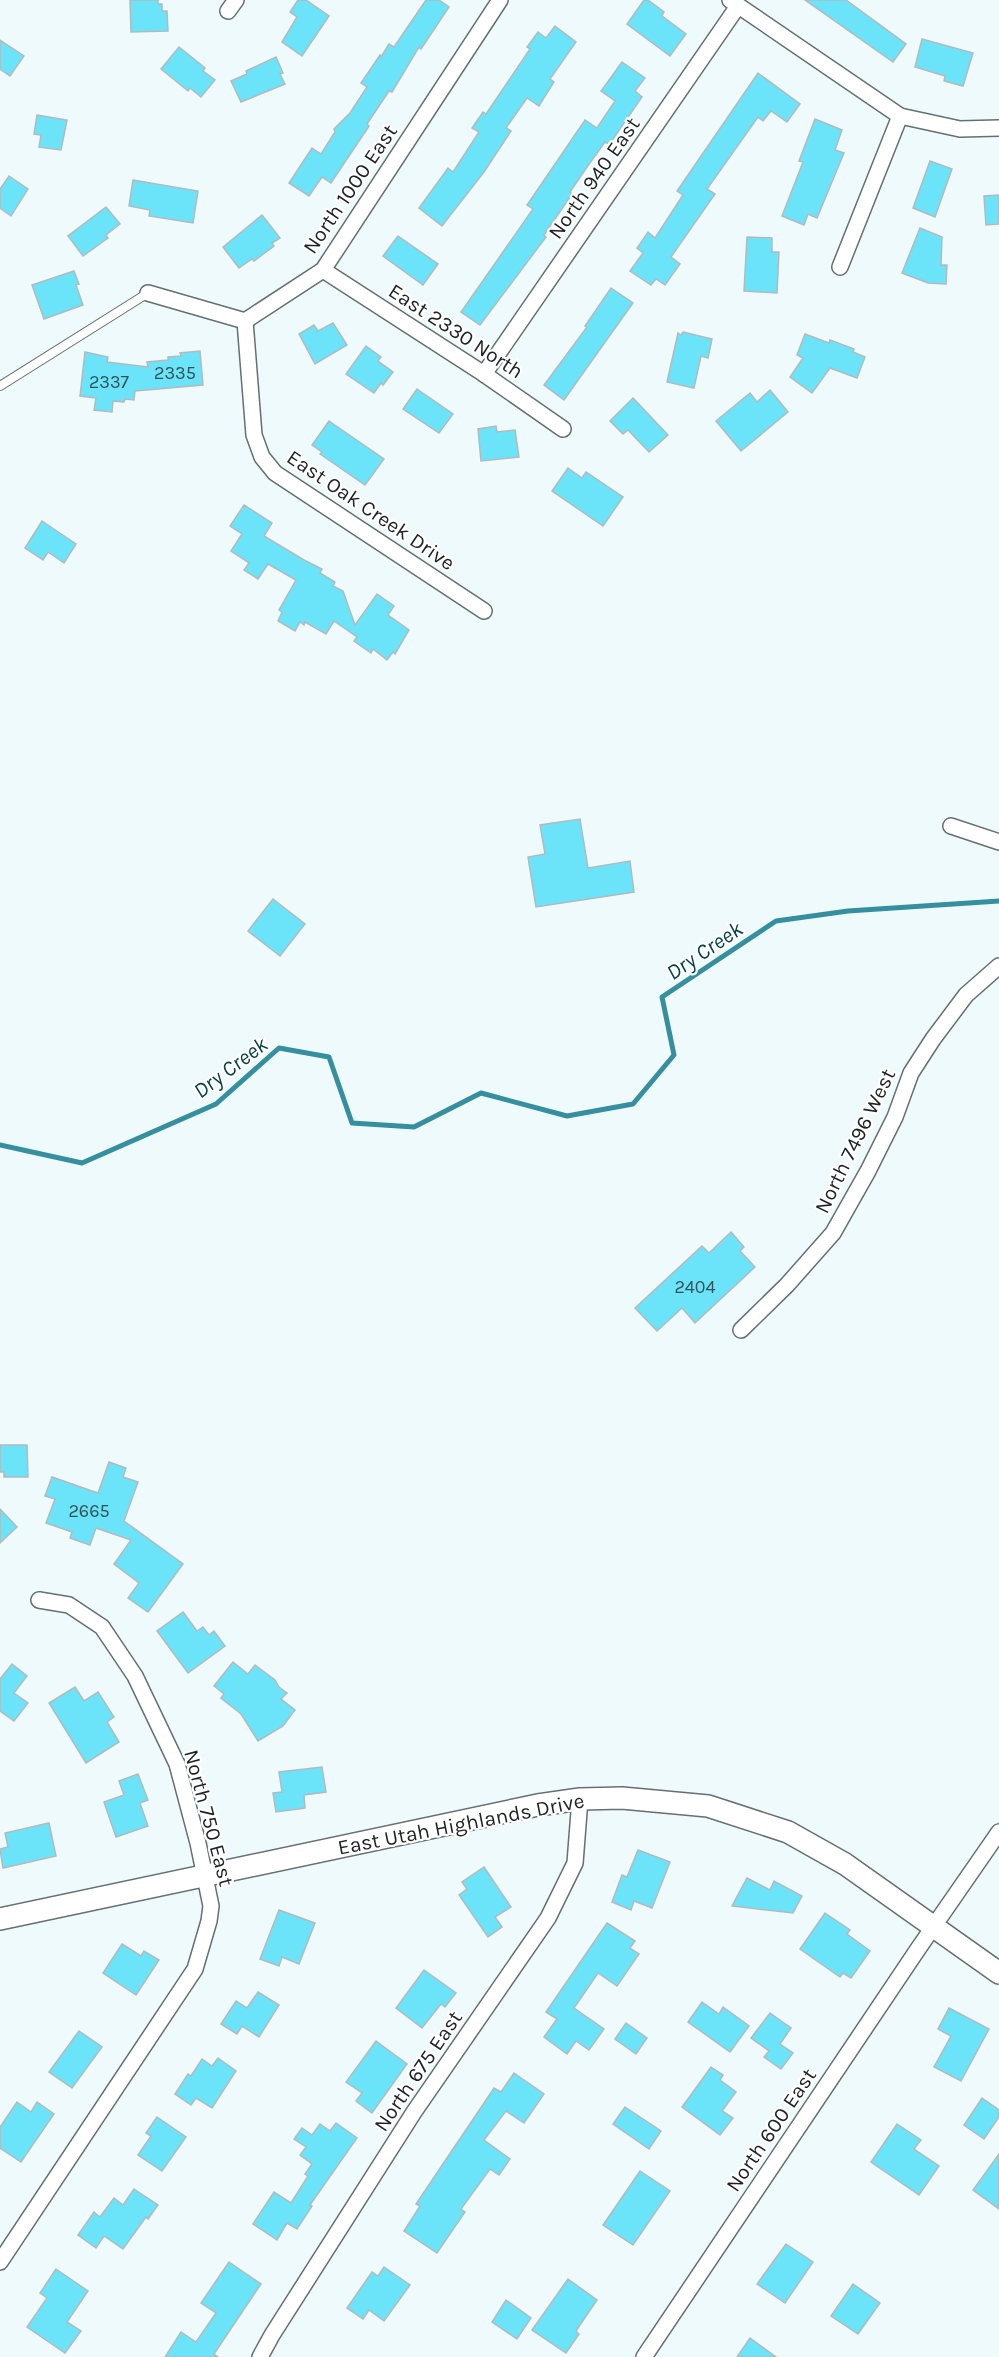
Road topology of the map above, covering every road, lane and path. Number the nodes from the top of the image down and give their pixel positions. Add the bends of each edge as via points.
1 (500, 0) edge
2 (734, 3) edge
3 (900, 116) junction
4 (999, 128) edge
5 (840, 267) dead end
6 (323, 270) junction
7 (148, 293) joint
8 (245, 321) junction
9 (484, 374) junction
10 (0, 386) edge
11 (563, 429) dead end
12 (484, 611) dead end
13 (951, 826) dead end
14 (999, 842) edge
15 (999, 966) edge
16 (741, 1330) dead end
17 (39, 1600) dead end
18 (580, 1799) junction
19 (999, 1832) edge
20 (204, 1875) junction
21 (0, 1919) edge
22 (933, 1927) junction
23 (999, 1973) edge
24 (0, 2262) edge
25 (260, 2357) edge
26 (644, 2357) edge

1 - 6 street, North 1000 East
2 - 3 street
2 - 9 street, North 940 East
3 - 4 street via 960,129
3 - 5 street
6 - 8 street, North 1000 East
6 - 9 street, East 2330 North
7 - 8 street
7 - 10 lane
8 - 12 street, East Oak Creek Drive via 254,435 262,457 275,473
9 - 11 street, East 2330 North
13 - 14 street
15 - 16 street, North 7496 West via 966,995 916,1065 868,1172 833,1233
17 - 20 street, North 750 East via 69,1605 102,1628 135,1676 177,1764
18 - 20 street, East Utah Highlands Drive
18 - 22 street, East Utah Highlands Drive via 622,1798 708,1806 788,1832 845,1864
18 - 25 street, North 675 East via 575,1863 548,1918 414,2112
19 - 22 street, North 600 East
20 - 21 street, East Utah Highlands Drive
20 - 24 street, North 750 East via 211,1906 195,1969
22 - 23 street, East Utah Highlands Drive
22 - 26 street, North 600 East

